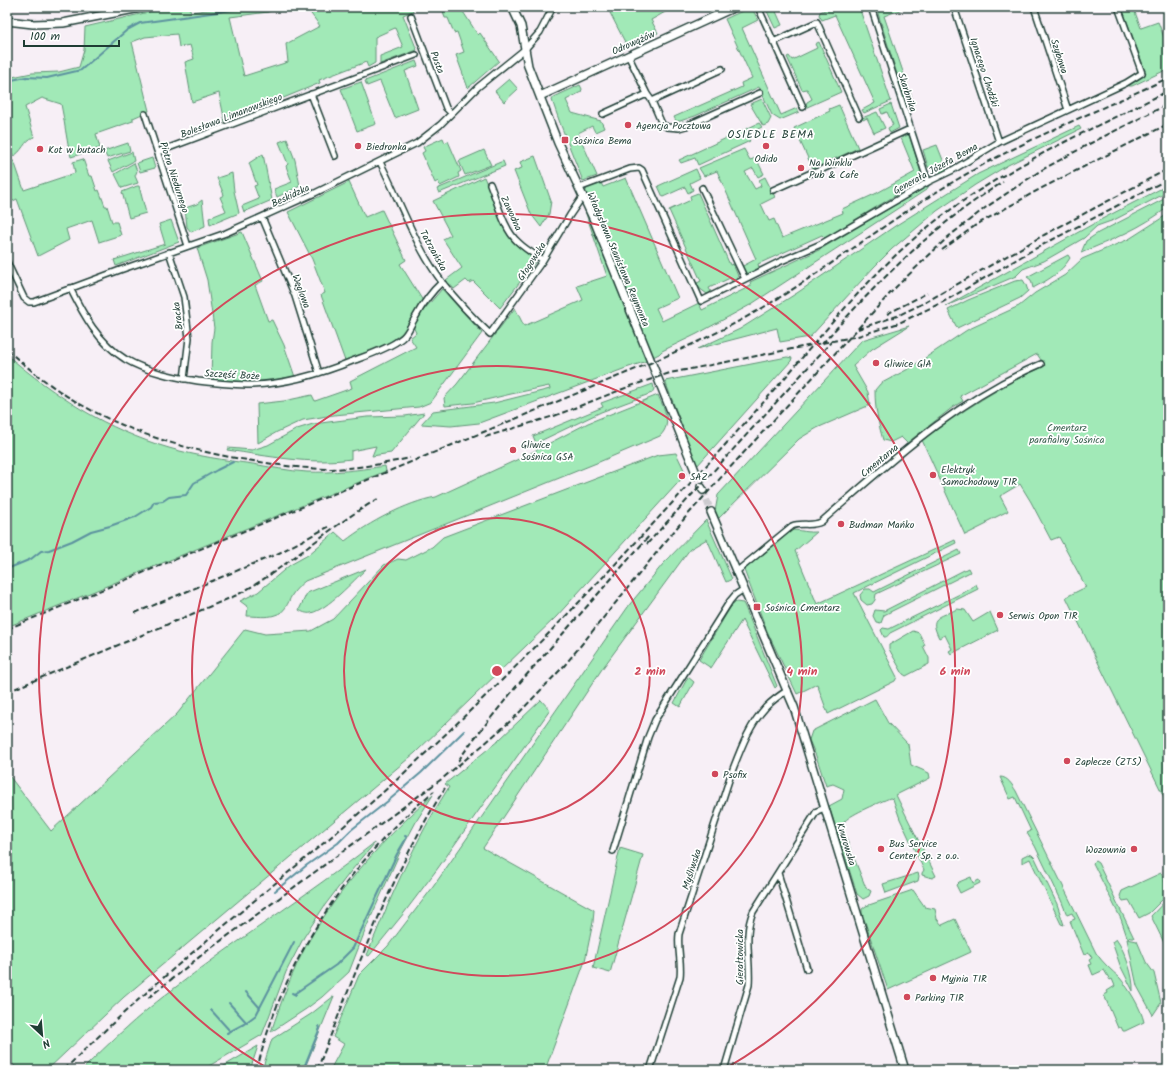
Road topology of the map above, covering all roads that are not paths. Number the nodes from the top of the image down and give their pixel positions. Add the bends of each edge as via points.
1 (145, 7) edge
2 (512, 7) edge
3 (553, 7) edge
4 (734, 7) edge
5 (758, 7) edge
6 (871, 7) edge
7 (954, 7) edge
8 (1034, 7) edge
9 (1118, 7) edge
10 (411, 16) dead end
11 (7, 21) edge
12 (773, 42) junction
13 (525, 49) junction
14 (416, 55) dead end
15 (628, 55) junction
16 (722, 69) dead end
17 (760, 93) dead end
18 (311, 94) junction
19 (647, 94) junction
20 (540, 96) junction
21 (652, 101) junction
22 (803, 107) dead end
23 (1068, 110) junction
24 (451, 113) junction
25 (146, 114) dead end
26 (603, 114) dead end
27 (859, 117) dead end
28 (910, 129) junction
29 (999, 142) junction
30 (158, 152) junction
31 (335, 156) dead end
32 (380, 162) junction
33 (928, 182) junction
34 (490, 184) dead end
35 (579, 188) junction
36 (702, 188) dead end
37 (773, 190) dead end
38 (583, 196) junction
39 (262, 217) junction
40 (188, 246) junction
41 (169, 252) junction
42 (543, 260) junction
43 (7, 262) edge
44 (744, 279) junction
45 (442, 282) junction
46 (70, 288) junction
47 (490, 334) joint
48 (1040, 364) dead end
49 (319, 373) junction
50 (184, 379) junction
51 (696, 473) tunnel mouth
52 (712, 512) tunnel mouth
53 (736, 572) junction
54 (744, 589) junction
55 (788, 690) junction
56 (825, 808) junction
57 (613, 851) dead end
58 (778, 873) junction
59 (807, 969) dead end
60 (650, 1070) edge
61 (724, 1070) edge
62 (905, 1070) edge

1 - 11 street via 63,23 33,24
2 - 13 street, Władysława Stanisława Reymonta via 521,26
3 - 13 street, Beskidzka via 540,32
4 - 15 street, Odrowążów
5 - 12 street
6 - 28 street, Skarbnika
7 - 29 street, Ignacego Chodźki
8 - 23 street, Szybowa
9 - 23 street, Generała Józefa Bema via 1142,73
10 - 24 street, Pusta via 446,108
12 - 22 street
12 - 27 street via 817,22
13 - 20 street, Władysława Stanisława Reymonta via 528,66
13 - 24 street, Beskidzka via 478,87
14 - 18 street, Bolesława Limanowskiego
15 - 19 street
15 - 20 street, Odrowążów
16 - 21 street
17 - 21 street via 679,128 662,124
18 - 30 street, Bolesława Limanowskiego
18 - 31 street
19 - 21 street
19 - 26 street
20 - 35 street, Władysława Stanisława Reymonta
23 - 29 street, Generała Józefa Bema
24 - 32 street, Beskidzka via 424,138
25 - 30 street, Piotra Niedurnego
28 - 33 street, Skarbnika
28 - 37 street
29 - 33 street, Generała Józefa Bema via 952,171
30 - 40 street, Piotra Niedurnego
32 - 39 street, Beskidzka
32 - 45 street, Tatrzańska via 421,248
33 - 44 street, Generała Józefa Bema via 821,244
34 - 42 street, Zawodna via 512,236
35 - 38 street, Władysława Stanisława Reymonta
35 - 44 street, Generała Józefa Bema via 636,167 641,168 701,300
36 - 44 street
38 - 42 street, Głogowska
38 - 51 street, Władysława Stanisława Reymonta
39 - 40 street, Beskidzka
39 - 49 street, Węglowa via 295,296
40 - 41 street, Beskidzka
41 - 46 street, Beskidzka
41 - 50 street, Bracka via 184,296 189,338
42 - 47 street, Głogowska
43 - 46 street, Beskidzka via 24,298 31,303
45 - 47 street, Tatrzańska via 465,310
45 - 49 street, Szczęść Boże via 428,298 402,339
46 - 50 street, Szczęść Boże via 95,332 124,358 144,368
48 - 53 street, Cmentarna via 990,389 956,410 913,442 821,522 792,526
49 - 50 street, Szczęść Boże via 281,382 251,385
52 - 53 street
53 - 54 street
54 - 55 street, Knurowska
54 - 57 street via 730,601 651,728
55 - 56 street, Knurowska
55 - 60 street, Myśliwska via 766,707 757,719 739,752 731,774 679,934 680,977
56 - 58 street, Gierałtowicka via 816,812
56 - 62 street, Knurowska
58 - 59 street
58 - 61 street, Gierałtowicka via 749,922 749,985

